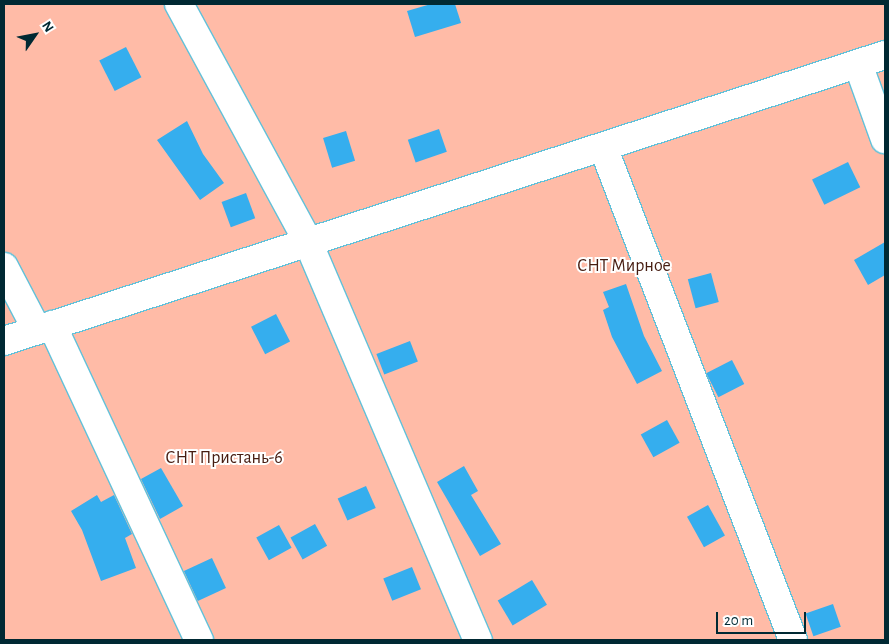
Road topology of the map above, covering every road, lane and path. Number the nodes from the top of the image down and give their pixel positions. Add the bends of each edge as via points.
1 (179, 4) edge
2 (885, 55) edge
3 (858, 64) junction
4 (885, 139) edge
5 (602, 147) junction
6 (308, 242) junction
7 (4, 267) edge
8 (44, 328) junction
9 (4, 341) edge
10 (198, 640) edge
11 (478, 640) edge
12 (793, 640) edge

1 - 6 street
2 - 3 street
3 - 4 street
3 - 5 street
5 - 6 street
5 - 12 street
6 - 8 street
6 - 11 street
7 - 8 street
8 - 9 street
8 - 10 street

